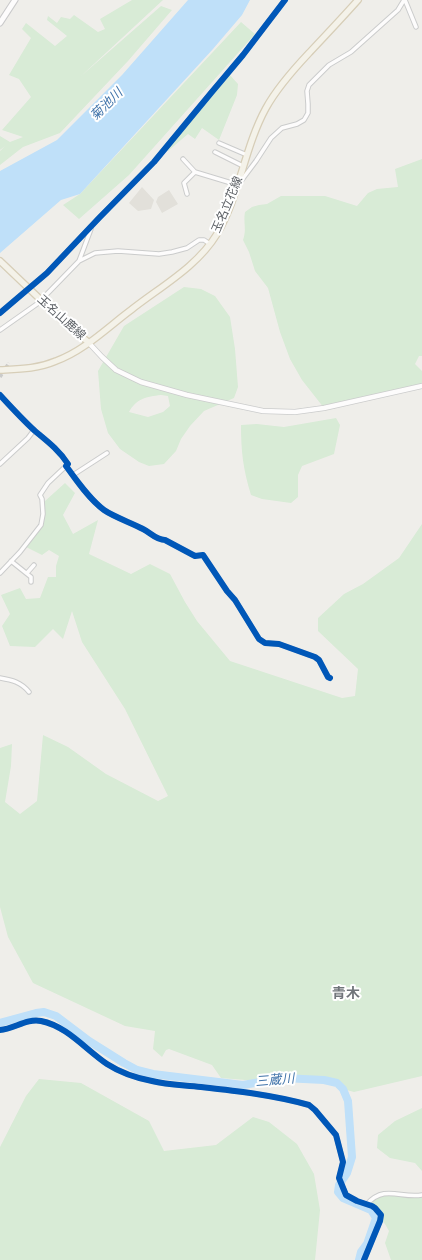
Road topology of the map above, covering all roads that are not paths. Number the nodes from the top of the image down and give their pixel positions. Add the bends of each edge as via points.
1 (15, 0) edge
2 (285, 0) edge
3 (358, 0) edge
4 (404, 0) edge
5 (0, 24) edge
6 (416, 27) dead end
7 (219, 143) dead end
8 (215, 152) dead end
9 (247, 155) junction
10 (183, 159) dead end
11 (243, 166) junction
12 (195, 172) junction
13 (238, 186) junction
14 (188, 194) dead end
15 (92, 226) junction
16 (210, 244) junction
17 (0, 261) edge
18 (80, 261) junction
19 (28, 287) junction
20 (46, 295) tunnel mouth
21 (37, 304) tunnel mouth
22 (0, 313) edge
23 (0, 330) edge
24 (88, 342) junction
25 (0, 370) edge
26 (422, 386) edge
27 (0, 395) edge
28 (34, 430) junction
29 (107, 453) dead end
30 (0, 464) edge
31 (66, 466) junction
32 (73, 475) junction
33 (11, 561) junction
34 (34, 565) dead end
35 (0, 573) edge
36 (27, 573) junction
37 (32, 582) dead end
38 (0, 678) edge
39 (330, 678) dead end
40 (29, 692) dead end
41 (0, 1030) edge
42 (422, 1195) edge
43 (367, 1204) junction
44 (364, 1260) edge

1 - 5 main road
2 - 15 street via 244,55 154,162
3 - 9 main road, 玉名立花線 via 279,88 266,108
4 - 6 street
4 - 13 street via 398,10 357,47 329,65 309,85 308,113 304,120 282,128 270,138
7 - 9 street
8 - 11 street
9 - 11 main road, 玉名立花線
10 - 12 street
11 - 13 main road, 玉名立花線
12 - 13 street
12 - 14 street via 184,183
13 - 16 main road, 玉名立花線 via 226,216
15 - 18 street
15 - 19 street via 48,273
16 - 18 street via 198,240 187,248 159,254 107,251 95,253
16 - 24 main road, 玉名立花線 via 191,264
17 - 19 main road, 玉名山鹿線
18 - 20 street
19 - 22 street
19 - 24 main road, 玉名山鹿線
21 - 23 street
24 - 25 main road, 玉名立花線 via 68,356 45,365
24 - 26 street via 116,370 140,382 263,411 294,412 324,408
27 - 28 street
28 - 30 street
28 - 31 street via 62,455 68,464
29 - 32 street
31 - 32 street
31 - 33 street via 48,483 40,495 43,514 41,525
32 - 39 street via 104,510 146,530 159,540 165,540 195,556 203,555 259,640 280,644 315,657
33 - 35 street
33 - 36 street
34 - 36 street
36 - 37 street
38 - 40 street via 15,681
41 - 43 street via 40,1020 64,1031 106,1063 126,1074 153,1082 253,1093 309,1105 336,1135 343,1162 339,1178 342,1189 346,1195
42 - 43 street via 379,1194
43 - 44 street via 381,1215

